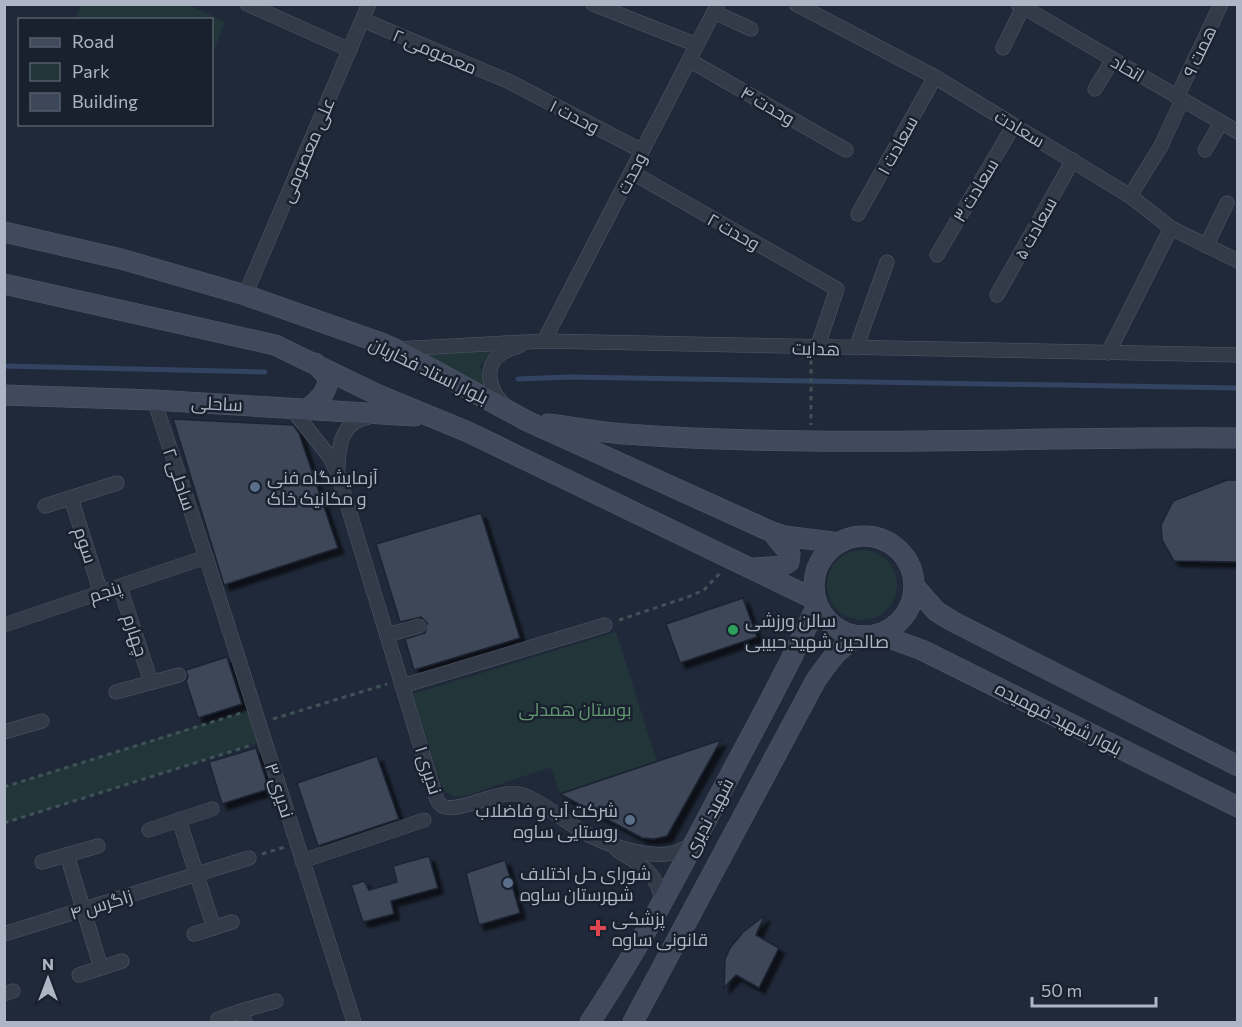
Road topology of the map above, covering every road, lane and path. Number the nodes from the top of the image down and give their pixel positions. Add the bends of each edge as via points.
1 (248, 4) edge
2 (369, 4) edge
3 (593, 4) edge
4 (796, 4) edge
5 (1221, 4) edge
6 (1021, 6) edge
7 (716, 8) edge
8 (363, 20) junction
9 (751, 29) dead end
10 (697, 45) junction
11 (1003, 48) dead end
12 (350, 50) junction
13 (689, 60) junction
14 (1113, 60) junction
15 (935, 76) junction
16 (508, 81) joint
17 (1095, 89) dead end
18 (1180, 99) junction
19 (1221, 123) junction
20 (1014, 125) junction
21 (1238, 132) edge
22 (846, 150) dead end
23 (1205, 150) dead end
24 (642, 151) junction
25 (1073, 160) junction
26 (631, 172) junction
27 (1130, 196) junction
28 (1227, 203) dead end
29 (858, 214) dead end
30 (1171, 228) junction
31 (4, 232) edge
32 (33, 239) junction
33 (4, 241) edge
34 (1206, 246) junction
35 (937, 255) dead end
36 (1238, 261) edge
37 (886, 262) dead end
38 (6, 283) edge
39 (245, 295) junction
40 (998, 295) dead end
41 (544, 341) junction
42 (529, 342) junction
43 (817, 348) junction
44 (856, 348) junction
45 (395, 349) junction
46 (1108, 353) junction
47 (1238, 355) edge
48 (313, 361) junction
49 (811, 372) dead end
50 (4, 395) edge
51 (154, 400) junction
52 (811, 406) dead end
53 (299, 408) junction
54 (388, 414) junction
55 (429, 417) junction
56 (521, 417) junction
57 (1238, 438) edge
58 (338, 474) junction
59 (117, 483) dead end
60 (71, 498) junction
61 (45, 506) dead end
62 (772, 532) junction
63 (839, 543) junction
64 (206, 557) junction
65 (728, 558) junction
66 (751, 568) junction
67 (120, 587) junction
68 (915, 587) junction
69 (101, 593) junction
70 (817, 603) junction
71 (605, 624) joint
72 (4, 625) edge
73 (418, 626) dead end
74 (387, 635) junction
75 (870, 635) junction
76 (179, 675) dead end
77 (152, 682) junction
78 (401, 683) junction
79 (116, 693) dead end
80 (254, 708) junction
81 (42, 721) dead end
82 (259, 723) junction
83 (4, 732) edge
84 (264, 741) junction
85 (1238, 766) edge
86 (4, 787) edge
87 (1238, 807) edge
88 (212, 809) dead end
89 (179, 820) junction
90 (424, 820) dead end
91 (4, 823) edge
92 (149, 830) dead end
93 (604, 843) junction
94 (297, 844) junction
95 (694, 844) junction
96 (98, 846) dead end
97 (67, 855) junction
98 (249, 858) joint
99 (302, 861) junction
100 (42, 862) dead end
101 (197, 874) junction
102 (662, 903) junction
103 (83, 909) junction
104 (232, 922) dead end
105 (214, 928) junction
106 (4, 934) edge
107 (194, 934) dead end
108 (122, 961) dead end
109 (101, 968) junction
110 (79, 975) dead end
111 (276, 1001) dead end
112 (243, 1017) edge
113 (218, 1019) dead end
114 (354, 1023) edge
115 (590, 1023) edge
116 (633, 1023) edge

1 - 12 street
2 - 8 street, علی معصومی
3 - 10 street
4 - 15 street, سعادت
5 - 18 street, همت ۹
6 - 11 street
6 - 14 street, اتحاد
7 - 9 street
7 - 10 street, وحدت
8 - 12 street, علی معصومی
8 - 16 street, معصومی ۲
10 - 13 street, وحدت
12 - 39 street, علی معصومی
13 - 22 street, وحدت ۴
13 - 24 street, وحدت
14 - 17 street
14 - 18 street, اتحاد
15 - 20 street, سعادت
15 - 29 street, سعادت ۱
16 - 24 street, وحدت ۱
18 - 19 street, اتحاد
18 - 27 street, همت ۹ via 1161,146
19 - 21 street, اتحاد
19 - 23 street
20 - 25 street, سعادت
20 - 35 street, سعادت ۳
24 - 26 street, وحدت
25 - 27 street, سعادت
25 - 40 street, سعادت ۵
26 - 41 street, وحدت
26 - 43 street, وحدت ۲ via 837,289
27 - 30 street, سعادت
28 - 34 street
30 - 34 street, سعادت
30 - 46 street
31 - 32 main road, بلوار استاد فخاریان
32 - 33 main road
32 - 39 main road, بلوار استاد فخاریان via 121,259
34 - 36 street, سعادت
37 - 44 street
38 - 48 main road via 276,345
39 - 45 main road, بلوار استاد فخاریان
41 - 42 street, هدایت
41 - 43 street, هدایت
42 - 45 street, هدایت
42 - 56 street via 499,355 490,367 490,386 498,400
43 - 44 street, هدایت
44 - 46 street, هدایت
45 - 56 main road, بلوار استاد فخاریان
46 - 47 street, هدایت
48 - 53 main road via 328,377 328,387 321,397
48 - 55 main road
49 - 52 path
50 - 51 main road, ساحلی
51 - 53 main road, ساحلی
51 - 64 street, ساحلی ۲
53 - 54 main road, ساحلی
53 - 58 street
54 - 55 main road, ساحلی
54 - 58 street via 357,419 346,430 338,449
55 - 65 main road via 468,432
56 - 57 main road via 623,434 811,442
56 - 62 main road, بلوار استاد فخاریان
58 - 74 street, ندیری ۱
59 - 60 street
60 - 61 street
60 - 69 street, سوم
62 - 63 main road, بلوار استاد فخاریان
62 - 66 main road via 790,554 789,562
63 - 68 main road via 864,536 890,543 908,562
63 - 70 main road via 826,553 818,568 814,584
64 - 67 street, پنجم
64 - 80 street, ندیری ۳
65 - 66 main road
65 - 71 path via 704,590
66 - 70 main road
67 - 69 street, پنجم
67 - 77 street, چهارم
68 - 75 main road via 904,617 893,628
68 - 85 main road via 936,611 952,621
69 - 72 street, پنجم
70 - 75 main road via 835,628 848,634
70 - 95 main road, شهید ندیری
71 - 78 street
73 - 74 street
74 - 78 street, ندیری ۱
75 - 87 main road, بلوار شهید فهمیده via 922,650
75 - 116 main road, شهید ندیری via 844,645 816,680
76 - 77 street
77 - 79 street
78 - 82 path
78 - 93 street, ندیری ۱ via 441,805 461,806 506,793 520,793
80 - 82 street, ندیری ۳
80 - 86 path
81 - 83 street
82 - 84 street, ندیری ۳
84 - 91 path
84 - 94 street, ندیری ۳
88 - 89 street
89 - 92 street
89 - 101 street
90 - 99 street
93 - 95 street, ندیری ۱ via 663,854
93 - 102 street via 636,861 653,877
94 - 98 path
94 - 99 street, ندیری ۳
95 - 102 main road, شهید ندیری
96 - 97 street
97 - 100 street
97 - 103 street
98 - 101 street, زاگرس ۴
99 - 114 street, ندیری ۳
101 - 103 street, زاگرس ۴
101 - 105 street
102 - 115 main road, شهید ندیری
103 - 106 street, زاگرس ۴
103 - 109 street
104 - 105 street
105 - 107 street
108 - 109 street
109 - 110 street
111 - 112 street
112 - 113 street

